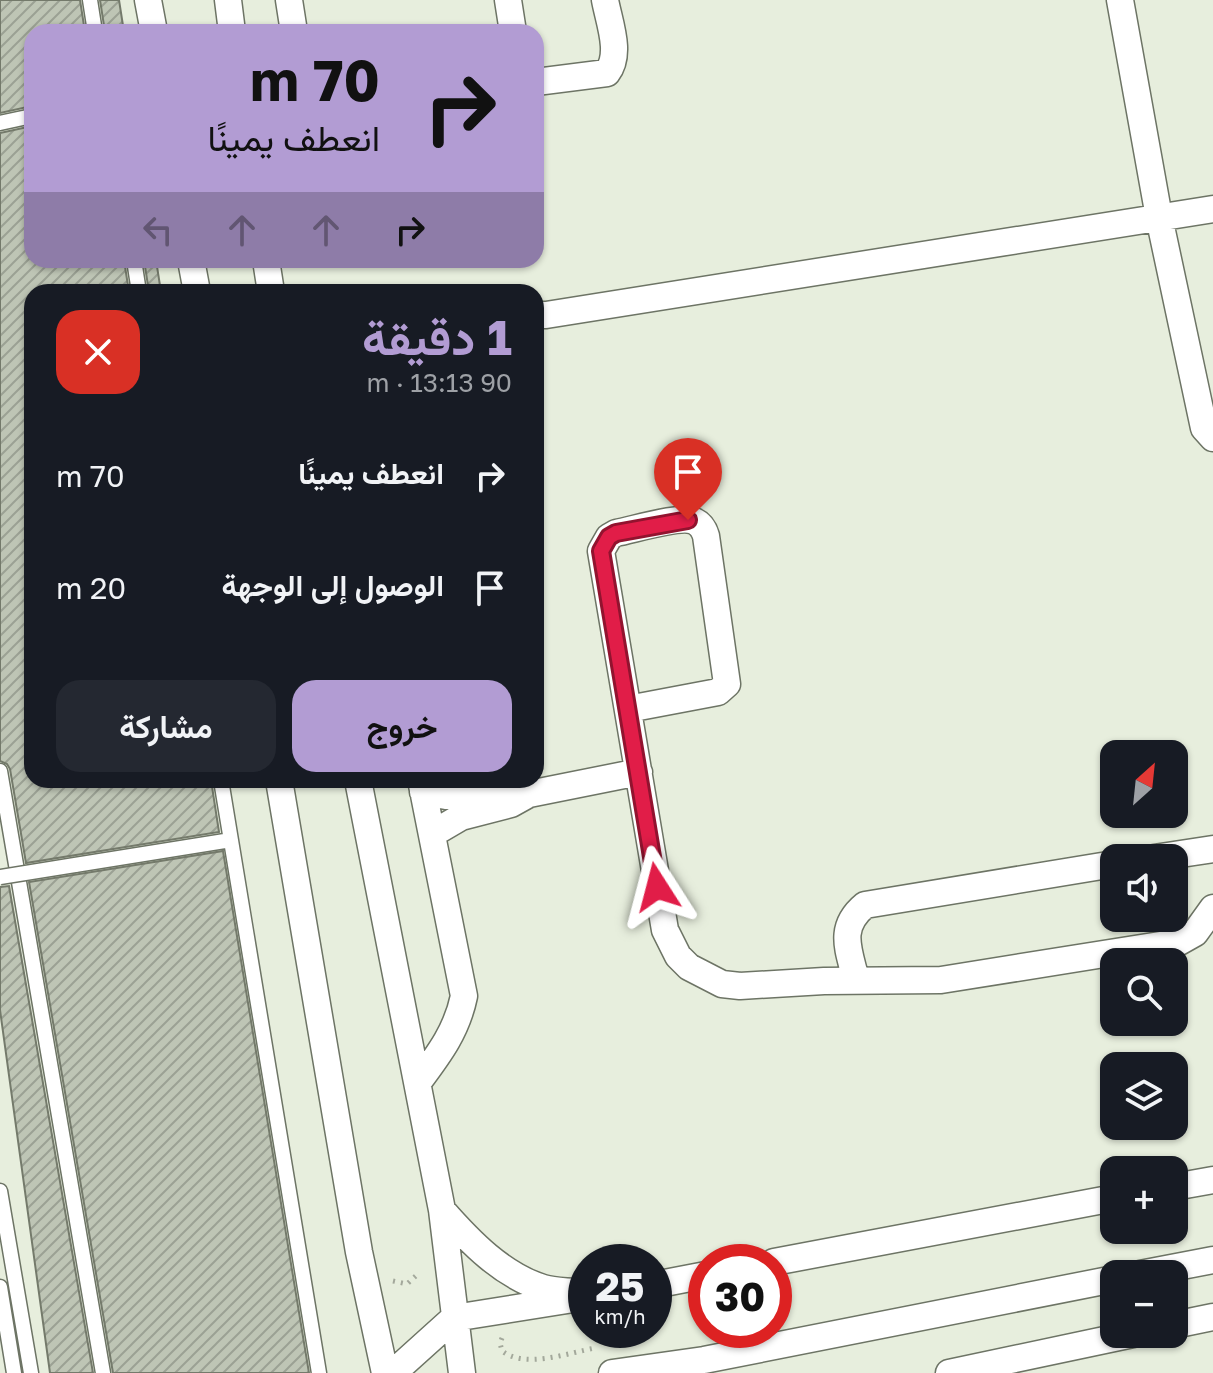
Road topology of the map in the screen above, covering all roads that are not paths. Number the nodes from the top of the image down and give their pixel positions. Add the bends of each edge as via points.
1 (90, 0) edge
2 (148, 0) edge
3 (228, 0) edge
4 (289, 0) edge
5 (508, 0) edge
6 (605, 0) edge
7 (1120, 0) edge
8 (94, 24) edge
9 (152, 24) edge
10 (231, 24) edge
11 (293, 24) edge
12 (512, 24) edge
13 (544, 81) edge
14 (24, 118) edge
15 (0, 123) edge
16 (1213, 209) edge
17 (1159, 217) junction
18 (544, 316) edge
19 (1213, 438) edge
20 (628, 709) junction
21 (0, 771) edge
22 (639, 772) junction
23 (222, 788) edge
24 (280, 788) edge
25 (360, 788) edge
26 (422, 788) edge
27 (427, 788) edge
28 (529, 794) junction
29 (432, 834) junction
30 (231, 840) junction
31 (1213, 849) edge
32 (1188, 853) edge
33 (1100, 866) edge
34 (0, 877) edge
35 (1213, 908) edge
36 (856, 980) junction
37 (419, 1081) junction
38 (1213, 1180) edge
39 (1188, 1184) edge
40 (0, 1191) edge
41 (1100, 1201) edge
42 (442, 1210) junction
43 (792, 1259) edge
44 (1213, 1260) edge
45 (1188, 1265) edge
46 (1100, 1282) edge
47 (0, 1287) edge
48 (568, 1293) edge
49 (568, 1299) edge
50 (1213, 1317) edge
51 (454, 1318) junction
52 (1188, 1322) edge
53 (1100, 1341) edge
54 (713, 1366) edge
55 (14, 1373) edge
56 (31, 1373) edge
57 (103, 1373) edge
58 (319, 1373) edge
59 (385, 1373) edge
60 (393, 1373) edge
61 (462, 1373) edge
62 (612, 1373) edge
63 (949, 1373) edge

1 - 8 lane
2 - 9 street
3 - 10 street
4 - 11 street
5 - 12 street
6 - 13 street via 615,53 607,73
7 - 17 street
14 - 15 lane
16 - 17 street
17 - 18 street
17 - 19 street via 1204,428
20 - 20 street via 718,692 727,684 706,536 696,522 616,533 603,543
20 - 22 street
21 - 57 lane
22 - 28 street
22 - 36 street via 665,930 689,967 722,984 740,986
23 - 30 lane
24 - 59 street via 356,1236
25 - 37 street
26 - 29 street
27 - 28 street via 446,796 509,790
28 - 29 street via 461,817
29 - 37 street via 464,996 449,1041
30 - 34 lane, bridge
30 - 58 lane
31 - 32 street
33 - 36 street via 865,905 847,930
35 - 36 street via 1195,933 1179,942 941,980
37 - 42 street
38 - 39 street
40 - 56 lane
41 - 43 street
42 - 48 street via 502,1267 543,1288
42 - 51 street
44 - 45 street
46 - 54 street
47 - 55 lane
49 - 51 street
50 - 52 street
51 - 60 street
51 - 61 street
53 - 63 street
54 - 62 street

